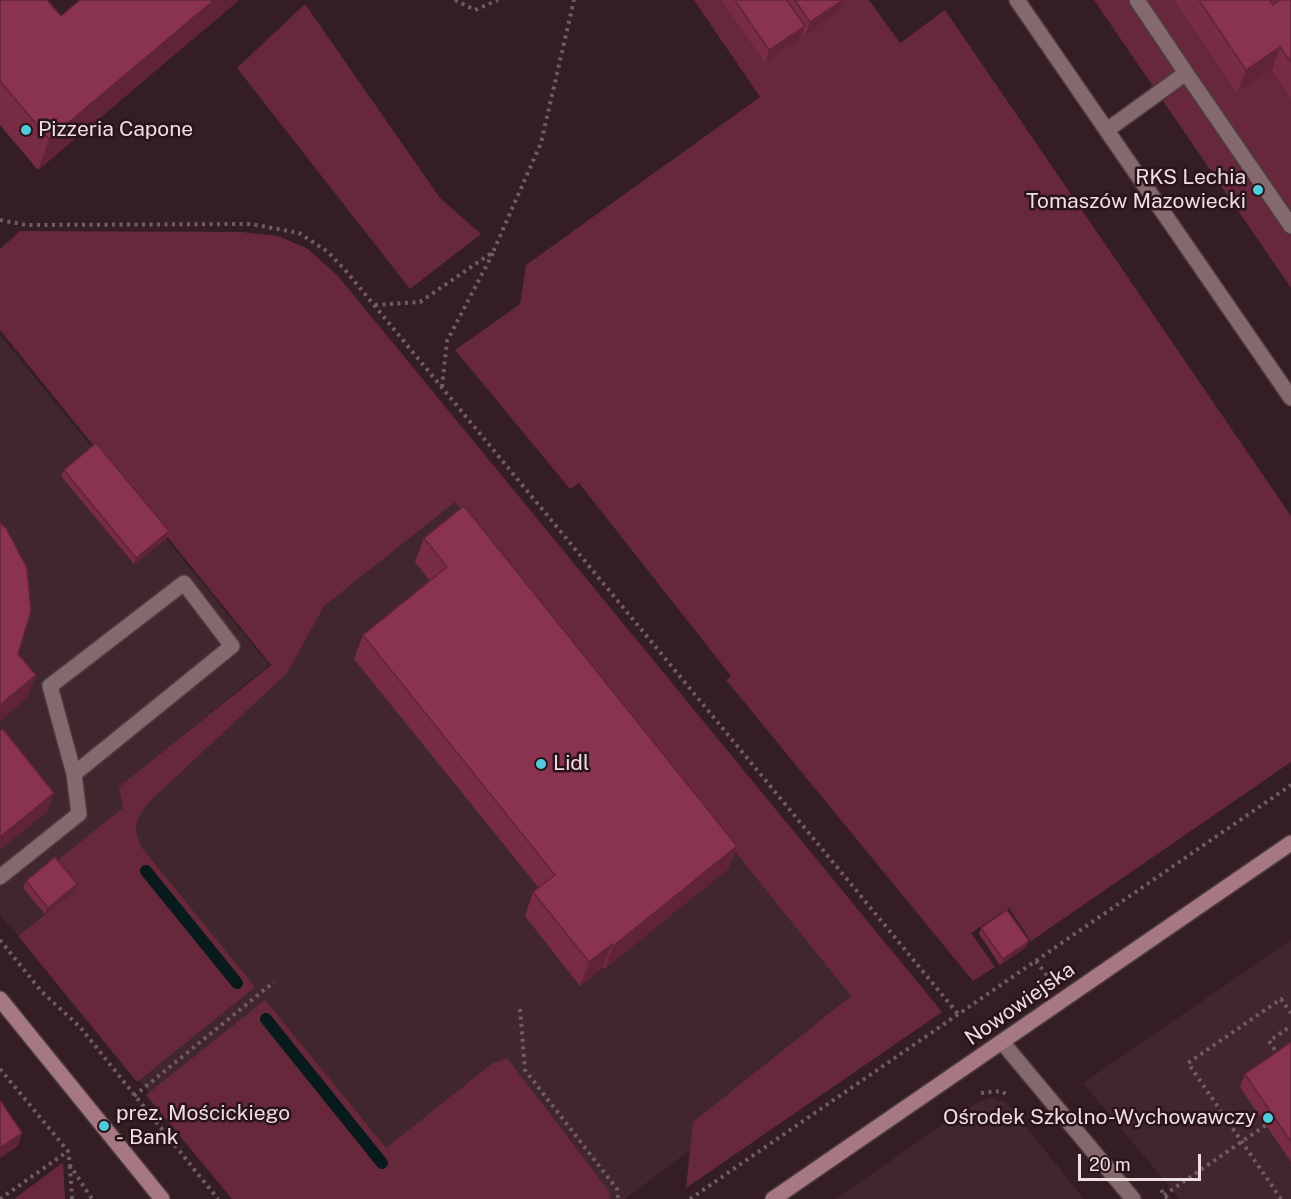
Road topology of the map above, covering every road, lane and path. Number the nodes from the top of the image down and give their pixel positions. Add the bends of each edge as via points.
1 (455, 0) edge
2 (498, 0) edge
3 (574, 0) edge
4 (1017, 0) edge
5 (1137, 0) edge
6 (1186, 73) junction
7 (1107, 130) junction
8 (0, 220) edge
9 (1291, 226) edge
10 (493, 252) junction
11 (374, 306) junction
12 (442, 388) junction
13 (1291, 398) edge
14 (75, 774) junction
15 (1291, 785) edge
16 (1291, 843) edge
17 (0, 877) edge
18 (0, 940) edge
19 (274, 982) dead end
20 (0, 999) edge
21 (520, 1009) dead end
22 (1291, 1012) edge
23 (958, 1014) junction
24 (1291, 1026) edge
25 (1002, 1042) junction
26 (1282, 1059) edge
27 (0, 1069) edge
28 (134, 1096) junction
29 (1009, 1096) dead end
30 (972, 1098) dead end
31 (1266, 1125) edge
32 (1242, 1142) junction
33 (68, 1151) junction
34 (70, 1166) junction
35 (1157, 1186) dead end
36 (8, 1193) junction
37 (1166, 1197) edge
38 (0, 1199) edge
39 (6, 1199) edge
40 (72, 1199) edge
41 (92, 1199) edge
42 (162, 1199) edge
43 (218, 1199) edge
44 (618, 1199) edge
45 (690, 1199) edge
46 (773, 1199) edge
47 (1133, 1199) edge
48 (1281, 1199) edge

1 - 2 path via 475,10
3 - 10 path via 541,143
4 - 7 street
5 - 6 street
6 - 7 street
6 - 9 street
7 - 13 street
8 - 11 path via 26,225 251,224 299,233 328,252
10 - 11 path via 420,302
10 - 12 path via 447,341
11 - 12 path
12 - 23 path
14 - 14 street via 232,646 184,583 50,686
14 - 17 street via 79,814
15 - 23 path
16 - 25 street, Nowowiejska
18 - 28 path via 42,992 80,1028
19 - 28 path
20 - 42 street
21 - 44 path via 525,1070 617,1189
22 - 32 path via 1281,999 1188,1063
23 - 45 path
24 - 26 path via 1269,1041
25 - 46 street, Nowowiejska
25 - 47 street
27 - 33 path
28 - 43 path
29 - 30 path via 1001,1091
31 - 32 path
32 - 37 path
32 - 48 path
33 - 34 path
33 - 36 path
34 - 40 path
34 - 41 path
35 - 37 path
36 - 38 path
36 - 39 path

